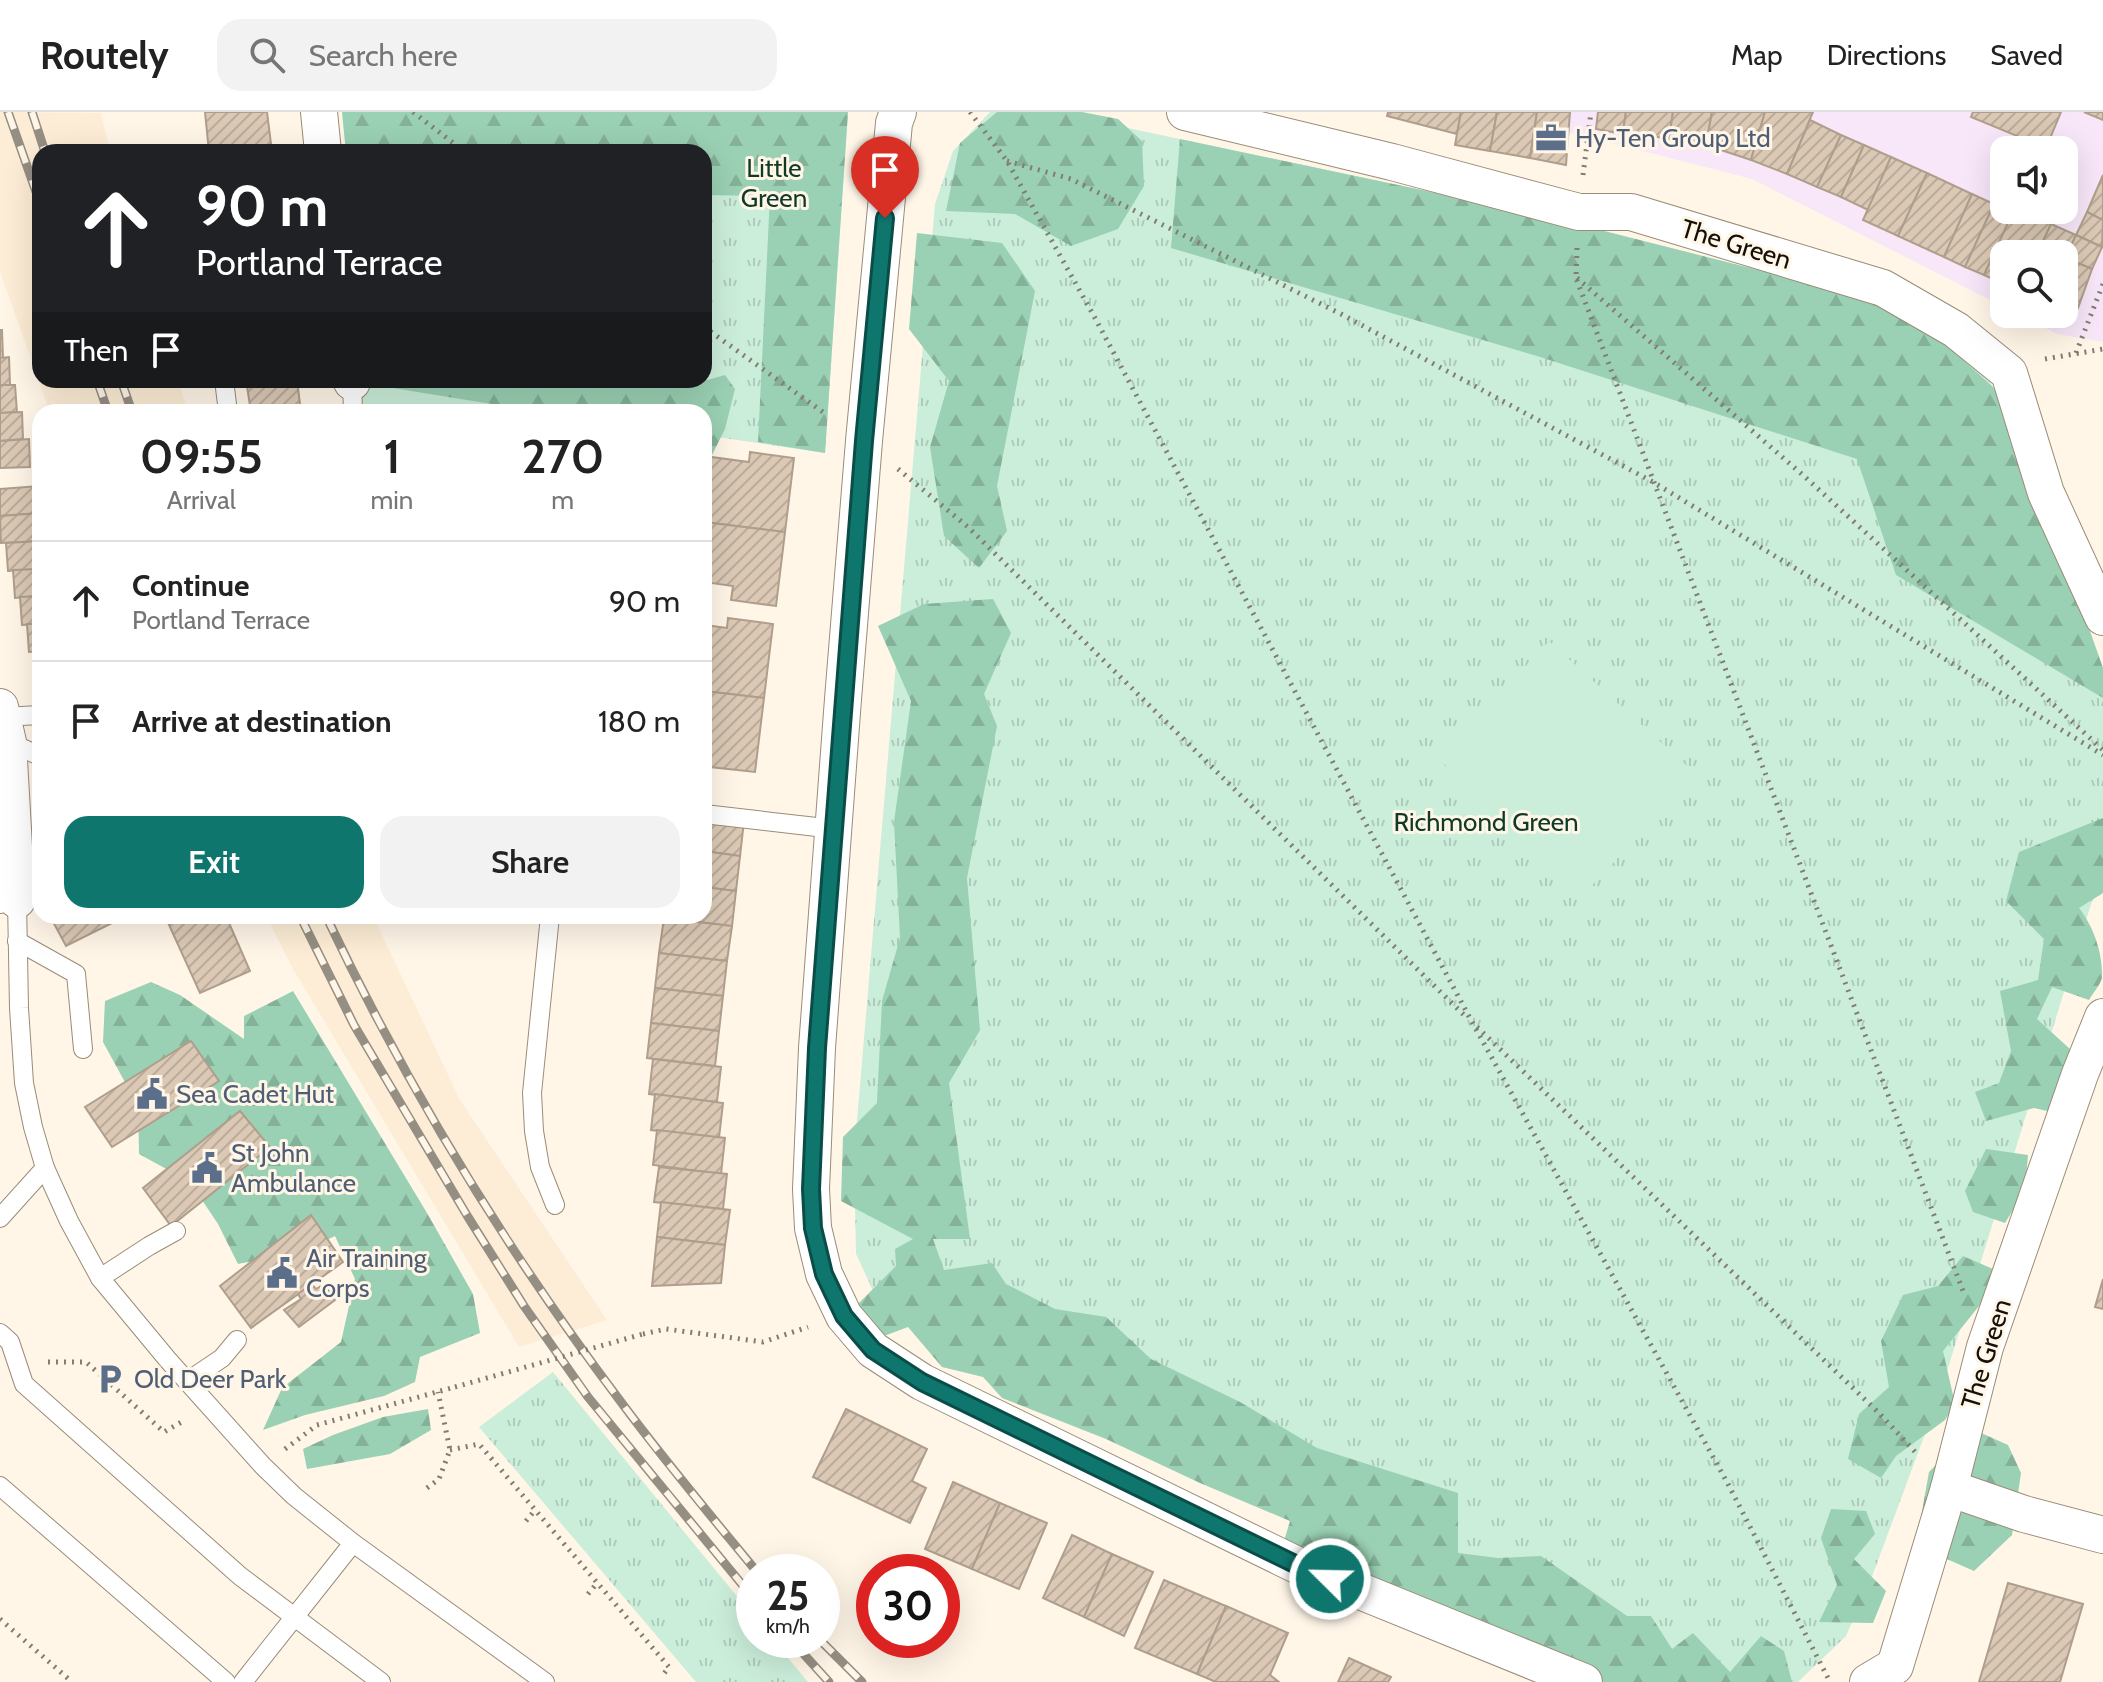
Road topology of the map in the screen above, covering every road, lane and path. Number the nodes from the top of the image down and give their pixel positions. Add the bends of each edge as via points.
1 (319, 112) edge
2 (413, 112) edge
3 (898, 112) edge
4 (970, 112) edge
5 (1185, 112) edge
6 (1591, 112) edge
7 (322, 144) edge
8 (455, 144) edge
9 (1007, 161) junction
10 (1579, 212) junction
11 (1576, 278) junction
12 (2103, 284) edge
13 (712, 333) edge
14 (2103, 349) edge
15 (2075, 354) junction
16 (2009, 373) junction
17 (864, 441) junction
18 (1653, 482) junction
19 (2103, 617) edge
20 (32, 719) edge
21 (9, 729) edge
22 (2103, 752) edge
23 (6, 803) edge
24 (712, 815) edge
25 (834, 829) junction
26 (9, 902) edge
27 (549, 924) edge
28 (17, 941) junction
29 (2103, 1017) edge
30 (1472, 1022) junction
31 (83, 1049) dead end
32 (45, 1168) junction
33 (555, 1205) dead end
34 (0, 1218) edge
35 (176, 1231) dead end
36 (100, 1278) junction
37 (844, 1316) junction
38 (0, 1333) edge
39 (237, 1340) dead end
40 (1985, 1347) junction
41 (17, 1363) junction
42 (188, 1381) junction
43 (438, 1392) junction
44 (240, 1439) junction
45 (450, 1450) junction
46 (263, 1466) junction
47 (0, 1486) edge
48 (427, 1488) dead end
49 (1949, 1488) junction
50 (535, 1510) junction
51 (526, 1521) dead end
52 (2103, 1535) edge
53 (353, 1543) junction
54 (597, 1583) junction
55 (588, 1594) dead end
56 (294, 1618) junction
57 (0, 1619) edge
58 (662, 1676) dead end
59 (1885, 1677) edge
60 (72, 1682) edge
61 (226, 1682) edge
62 (243, 1682) edge
63 (381, 1682) edge
64 (545, 1682) edge
65 (1584, 1682) edge
66 (1830, 1682) edge

1 - 7 street
2 - 8 path
3 - 17 street
4 - 9 path
5 - 10 street, The Green
6 - 10 path
9 - 18 path via 1071,179 1341,314
9 - 30 path
10 - 11 path
10 - 16 street, The Green via 1631,212 1883,288 1956,330
11 - 18 path
11 - 22 path via 1804,476
12 - 15 path
13 - 17 path
14 - 15 path
15 - 16 path
16 - 19 street via 2046,493
17 - 25 street
17 - 30 path via 968,527
18 - 22 path
18 - 40 path
20 - 21 lane
21 - 23 street
23 - 26 street
24 - 25 lane
25 - 37 street via 811,1189 824,1274
26 - 28 lane
27 - 33 lane via 532,1093 540,1167
28 - 31 lane via 76,974
28 - 32 lane via 24,1083
29 - 40 street, The Green
30 - 49 path via 1879,1413
30 - 66 path via 1728,1484
32 - 34 lane
32 - 36 lane
35 - 36 lane
36 - 42 lane
37 - 43 path, bridge via 763,1342 666,1329
37 - 65 street via 873,1350 937,1390 1301,1567
38 - 41 lane via 10,1342
39 - 42 lane via 222,1358
40 - 49 street, The Green
41 - 44 path via 86,1362 164,1432 193,1416
41 - 56 lane via 24,1384
42 - 44 lane
43 - 45 path
43 - 46 path via 317,1425
44 - 46 lane
45 - 48 path via 439,1479
45 - 50 path via 479,1444
46 - 53 lane
47 - 61 lane
49 - 52 street
49 - 59 street, The Green
50 - 51 path
50 - 54 path
53 - 56 lane
53 - 64 lane
54 - 55 path
54 - 58 path via 669,1667
56 - 62 lane
56 - 63 lane
57 - 60 path

